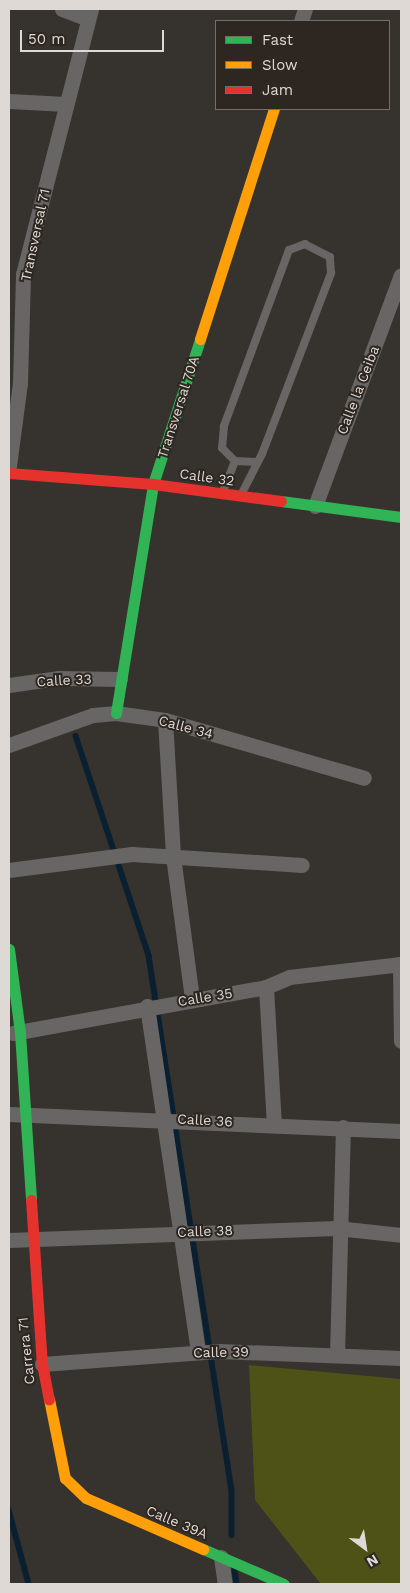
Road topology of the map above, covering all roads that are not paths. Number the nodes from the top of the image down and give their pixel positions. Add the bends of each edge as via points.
1 (62, 9) edge
2 (89, 14) edge
3 (9, 101) edge
4 (66, 104) junction
5 (274, 110) edge
6 (16, 275) edge
7 (401, 275) edge
8 (235, 460) junction
9 (256, 462) junction
10 (9, 466) edge
11 (9, 473) edge
12 (153, 484) junction
13 (221, 494) junction
14 (240, 497) junction
15 (315, 506) junction
16 (401, 518) edge
17 (120, 679) junction
18 (9, 685) edge
19 (116, 712) junction
20 (164, 720) junction
21 (9, 745) edge
22 (364, 778) dead end
23 (173, 856) junction
24 (302, 865) dead end
25 (9, 870) edge
26 (9, 950) edge
27 (400, 964) edge
28 (266, 987) junction
29 (192, 999) junction
30 (154, 1005) junction
31 (15, 1033) edge
32 (400, 1041) edge
33 (16, 1114) edge
34 (170, 1119) junction
35 (274, 1124) junction
36 (343, 1127) junction
37 (401, 1131) edge
38 (337, 1228) junction
39 (190, 1232) junction
40 (401, 1235) edge
41 (30, 1239) junction
42 (9, 1240) edge
43 (200, 1352) junction
44 (337, 1355) junction
45 (401, 1358) edge
46 (42, 1364) junction
47 (65, 1478) joint
48 (221, 1557) junction
49 (225, 1584) edge
50 (284, 1584) edge

1 - 2 street
2 - 4 street, Transversal 71
3 - 4 street
4 - 6 street, Transversal 71
5 - 12 street, Transversal 70A
6 - 10 street, Transversal 71 via 20,383
7 - 15 street, Calle la Ceiba
8 - 9 lane
8 - 9 lane via 222,448 224,426 289,250 305,244 330,257 331,273
8 - 13 lane
9 - 14 lane
11 - 12 street, Calle 32
12 - 13 street, Calle 32
12 - 17 street, Transversal 70A
13 - 14 street, Calle 32
14 - 15 street, Calle 32
15 - 16 street, Calle 32
17 - 18 street, Calle 33 via 58,678
17 - 19 street, Transversal 70A
19 - 20 street, Calle 34
19 - 21 street, Calle 34 via 93,714
20 - 22 street, Calle 34
20 - 23 street
23 - 24 street
23 - 25 street via 132,854
23 - 29 street
26 - 31 street, Carrera 71
27 - 28 street, Calle 35 via 290,977
27 - 32 street
28 - 29 street, Calle 35
28 - 35 street
29 - 30 street, Calle 35
30 - 31 street, Calle 35
30 - 34 street
31 - 33 street, Carrera 71
33 - 34 street, Calle 36
33 - 41 street, Carrera 71
34 - 35 street, Calle 36
34 - 39 street
35 - 36 street, Calle 36
36 - 37 street, Calle 36
36 - 38 street
38 - 39 street, Calle 38
38 - 40 street, Calle 38
38 - 44 street
39 - 41 street, Calle 38
39 - 43 street
41 - 42 street, Calle 38
41 - 46 street, Carrera 71
43 - 44 street, Calle 39
43 - 46 street, Calle 39
44 - 45 street, Calle 39
46 - 47 street, Carrera 71
47 - 48 street, Calle 39A via 86,1498
48 - 49 street
48 - 50 street, Calle 39A

